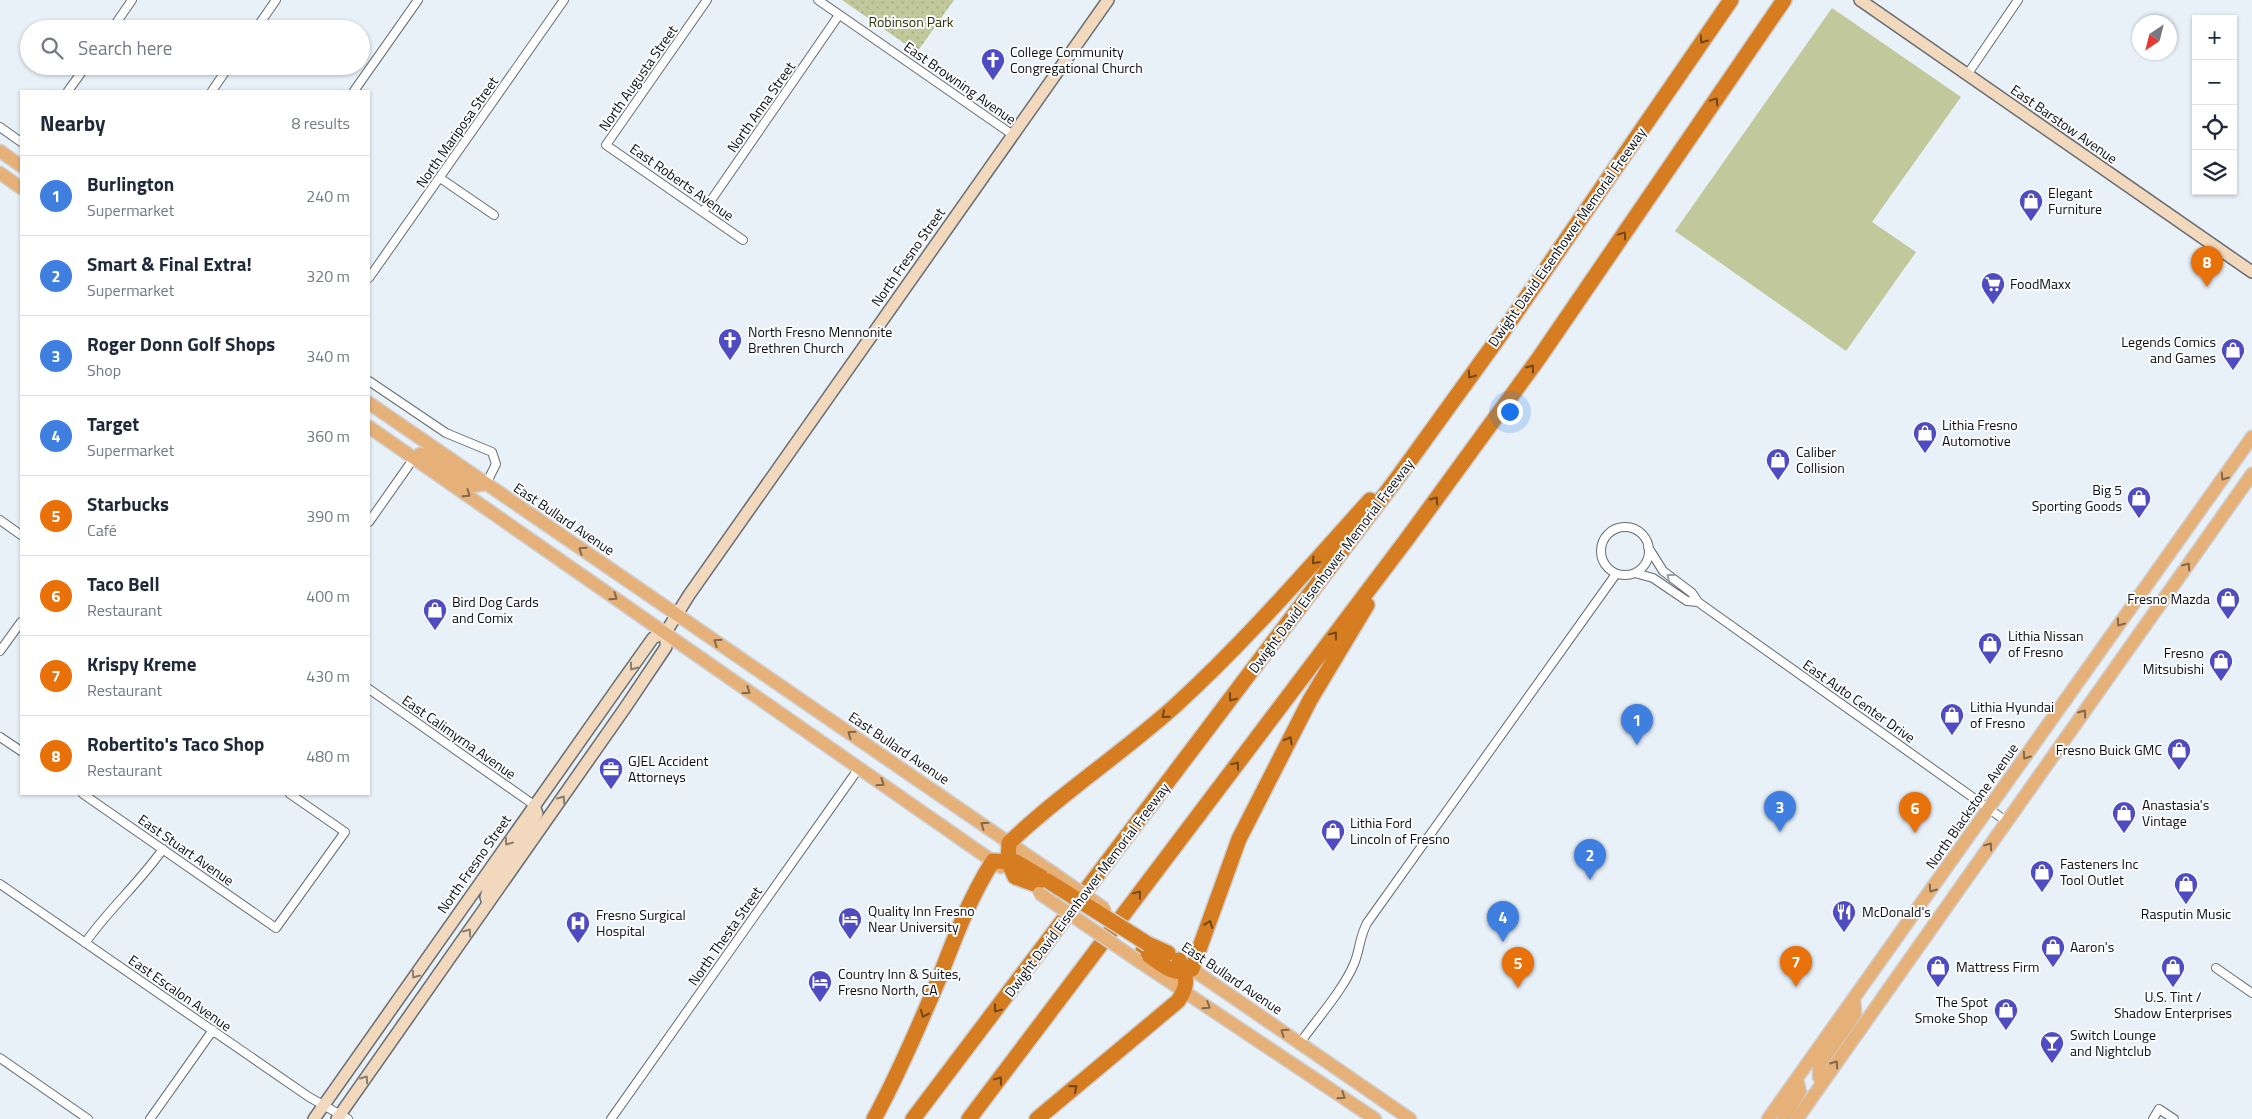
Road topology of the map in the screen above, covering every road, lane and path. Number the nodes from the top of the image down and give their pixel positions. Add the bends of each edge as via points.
1 (132, 0) edge
2 (276, 0) edge
3 (418, 0) edge
4 (564, 0) edge
5 (707, 0) edge
6 (818, 0) edge
7 (1108, 0) edge
8 (1731, 0) edge
9 (1784, 0) edge
10 (1860, 0) edge
11 (2018, 0) edge
12 (839, 15) junction
13 (118, 20) edge
14 (262, 20) edge
15 (370, 68) edge
16 (80, 75) edge
17 (223, 75) edge
18 (365, 75) edge
19 (1967, 75) junction
20 (69, 90) edge
21 (213, 90) edge
22 (355, 90) edge
23 (0, 128) edge
24 (1013, 135) junction
25 (20, 141) edge
26 (606, 145) joint
27 (0, 151) edge
28 (20, 165) edge
29 (0, 173) edge
30 (440, 178) junction
31 (20, 187) edge
32 (703, 212) junction
33 (494, 215) dead end
34 (742, 240) dead end
35 (2252, 272) edge
36 (370, 277) edge
37 (370, 381) edge
38 (370, 404) edge
39 (370, 428) edge
40 (2252, 437) edge
41 (414, 458) junction
42 (2252, 474) edge
43 (1398, 477) junction
44 (486, 484) junction
45 (0, 520) edge
46 (370, 521) edge
47 (20, 534) edge
48 (1406, 539) junction
49 (1648, 547) junction
50 (1635, 573) junction
51 (1616, 574) junction
52 (1698, 602) junction
53 (677, 615) junction
54 (20, 623) edge
55 (666, 632) junction
56 (0, 651) edge
57 (370, 690) edge
58 (0, 736) edge
59 (20, 750) edge
60 (859, 768) junction
61 (84, 795) edge
62 (291, 795) edge
63 (534, 805) junction
64 (1989, 809) junction
65 (2006, 821) junction
66 (1009, 843) junction
67 (163, 849) junction
68 (1000, 861) junction
69 (0, 884) edge
70 (1046, 884) junction
71 (488, 903) junction
72 (86, 943) junction
73 (1145, 949) junction
74 (1181, 964) junction
75 (2216, 968) dead end
76 (1185, 991) junction
77 (2252, 993) edge
78 (1854, 998) junction
79 (213, 1030) junction
80 (1300, 1043) junction
81 (0, 1058) edge
82 (1797, 1079) junction
83 (1822, 1082) junction
84 (324, 1105) junction
85 (342, 1117) edge
86 (88, 1119) edge
87 (150, 1119) edge
88 (314, 1119) edge
89 (610, 1119) edge
90 (874, 1119) edge
91 (913, 1119) edge
92 (969, 1119) edge
93 (1037, 1119) edge
94 (1375, 1119) edge
95 (1410, 1119) edge
96 (1768, 1119) edge
97 (1783, 1119) edge
98 (1797, 1119) edge
99 (2153, 1119) edge
100 (2174, 1119) edge

1 - 13 street
2 - 14 street
3 - 15 street
4 - 30 street, North Mariposa Street
5 - 26 street, North Augusta Street
6 - 12 street, East Browning Avenue
7 - 24 main road, North Fresno Street
8 -> 43 highway, Dwight David Eisenhower Memorial Freeway via 1502,333
48 -> 9 highway via 1539,358
10 - 19 main road, East Barstow Avenue
11 - 19 street
12 - 24 street, East Browning Avenue
12 - 32 street, North Anna Street
16 - 20 street
17 - 21 street
18 - 22 street
19 - 35 main road, East Barstow Avenue
23 - 25 street
24 - 53 main road, North Fresno Street
26 - 32 street, East Roberts Avenue
27 - 28 main road
29 - 31 main road
30 - 33 street
30 - 36 street, North Mariposa Street
32 - 34 street, East Roberts Avenue
37 - 44 street via 446,434 492,452 496,464
38 - 44 main road, East Bullard Avenue
39 - 41 main road
40 -> 64 main road, North Blackstone Avenue
41 - 44 main road via 426,455 473,486
41 - 46 street
41 -> 55 main road
65 -> 42 main road
43 -> 66 highway via 1374,496 1207,676 1144,733
43 -> 91 highway, Dwight David Eisenhower Memorial Freeway
53 -> 44 main road, East Bullard Avenue
45 - 47 street
74 -> 48 highway via 1266,783 1315,692
92 -> 48 highway
49 - 50 street via 1646,563
49 - 51 street via 1642,535 1629,528 1622,527 1608,534 1600,554 1606,568
52 -> 49 street, East Auto Center Drive via 1692,593 1663,571
50 - 51 street
50 - 52 street, East Auto Center Drive via 1658,581 1687,601
51 - 80 street via 1367,923 1350,973
52 - 64 street, East Auto Center Drive
53 - 55 main road, North Fresno Street
66 -> 53 main road, East Bullard Avenue
54 - 56 street
55 -> 60 main road
55 -> 63 main road, North Fresno Street via 654,638
71 -> 55 main road, North Fresno Street via 661,655 666,647
57 - 63 street, East Calimyrna Avenue
58 - 59 street
60 -> 68 main road
60 - 89 street, North Thesta Street
61 - 67 street, East Stuart Avenue
62 - 67 street, East Stuart Avenue via 344,832 276,928
63 - 71 main road via 537,814 488,890
63 -> 84 main road, North Fresno Street
64 - 65 street, East Auto Center Drive
64 -> 78 main road, North Blackstone Avenue
83 -> 65 main road
66 - 68 highway
66 - 70 main road, East Bullard Avenue
67 - 72 street
68 - 70 highway via 1027,867
68 - 70 highway via 1015,877
68 -> 90 highway via 984,876 962,920 925,1013
69 - 72 street, East Escalon Avenue
70 - 73 highway
85 -> 71 main road, North Fresno Street
72 - 79 street, East Escalon Avenue
73 - 74 highway
73 - 74 highway via 1172,971
73 - 76 main road
74 - 76 highway
80 -> 74 main road, East Bullard Avenue
75 - 77 street
93 -> 76 highway via 1178,1001
76 -> 94 main road
78 - 82 main road, North Blackstone Avenue
78 - 83 main road via 1855,1014 1820,1066
79 - 84 street, East Escalon Avenue
79 - 87 street
80 - 95 main road, East Bullard Avenue
81 - 86 street
82 - 96 main road, North Blackstone Avenue
82 - 97 main road via 1800,1092
83 - 98 main road
84 - 85 street, East Escalon Avenue
84 - 88 main road, North Fresno Street
99 - 100 street via 2159,1109

